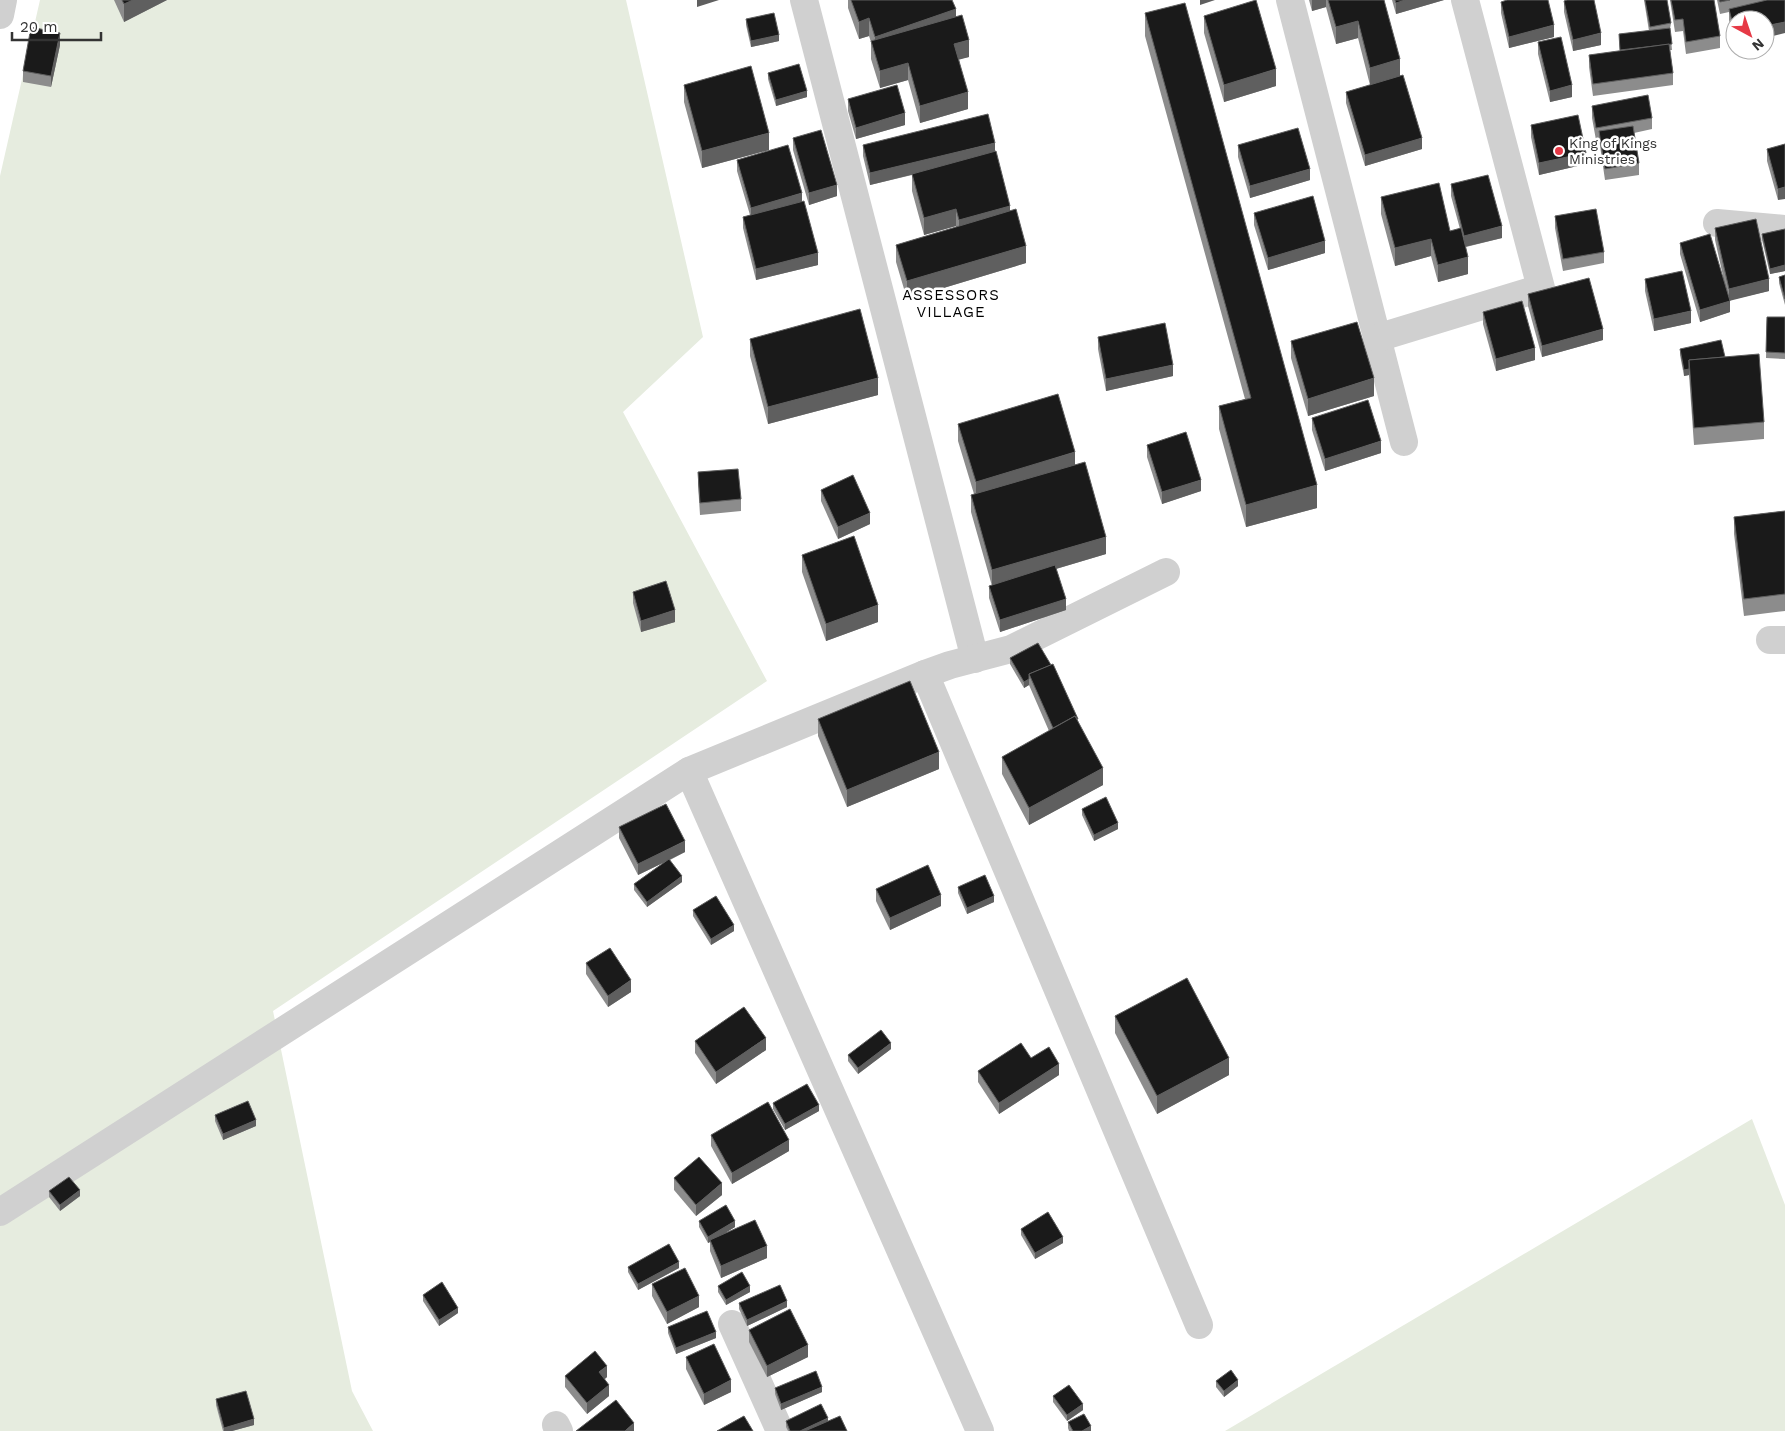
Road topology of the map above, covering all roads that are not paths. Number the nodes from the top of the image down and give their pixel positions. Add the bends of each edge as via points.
1 (3, 0) edge
2 (804, 0) edge
3 (1290, 0) edge
4 (1465, 0) edge
5 (0, 15) edge
6 (1717, 223) dead end
7 (1785, 229) edge
8 (1377, 338) junction
9 (1404, 442) dead end
10 (1166, 572) dead end
11 (975, 659) junction
12 (925, 674) junction
13 (689, 771) junction
14 (0, 1212) edge
15 (732, 1324) dead end
16 (1199, 1325) dead end
17 (780, 1431) edge
18 (980, 1431) edge

1 - 5 street
2 - 11 street
3 - 8 street
4 - 8 street via 1541,288
6 - 7 street
8 - 9 street
10 - 11 street via 1011,650
11 - 12 street
12 - 13 street
12 - 16 street
13 - 14 street
13 - 18 street
15 - 17 street

